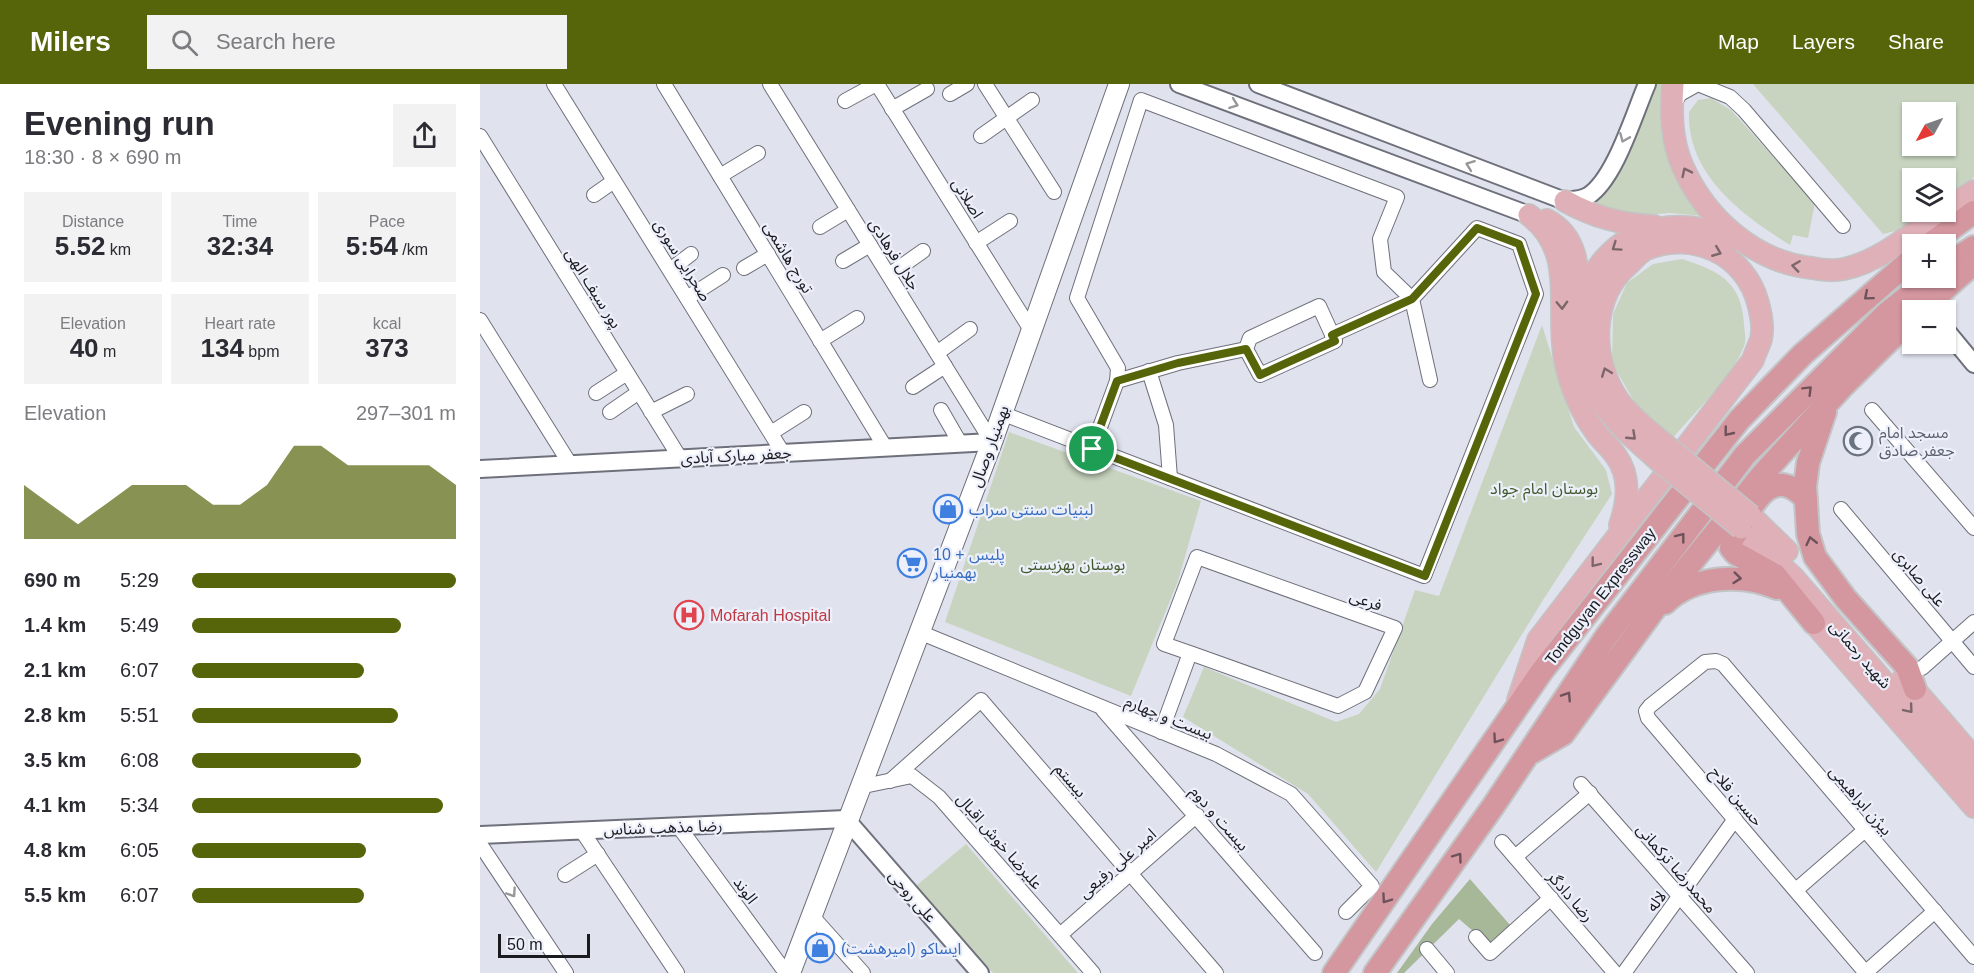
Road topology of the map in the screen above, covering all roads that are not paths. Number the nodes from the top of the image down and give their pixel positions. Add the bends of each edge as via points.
1 (554, 84) edge
2 (664, 84) edge
3 (770, 84) edge
4 (876, 84) edge
5 (967, 84) edge
6 (985, 84) edge
7 (1119, 84) edge
8 (1179, 84) edge
9 (1258, 84) edge
10 (1647, 84) edge
11 (1673, 84) edge
12 (1727, 84) edge
13 (927, 89) dead end
14 (950, 94) dead end
15 (1032, 100) dead end
16 (845, 101) dead end
17 (1671, 107) junction
18 (892, 109) junction
19 (1744, 110) junction
20 (1329, 111) junction
21 (1007, 118) junction
22 (480, 136) edge
23 (981, 136) dead end
24 (1319, 136) junction
25 (758, 153) dead end
26 (720, 176) junction
27 (614, 181) junction
28 (1974, 191) edge
29 (1054, 192) dead end
30 (594, 195) dead end
31 (1565, 201) junction
32 (1956, 203) edge
33 (848, 210) junction
34 (1974, 212) edge
35 (1529, 216) junction
36 (1010, 221) dead end
37 (1928, 222) edge
38 (1843, 226) dead end
39 (820, 227) dead end
40 (1669, 227) junction
41 (1944, 234) edge
42 (976, 243) junction
43 (870, 245) junction
44 (1751, 246) junction
45 (1974, 247) edge
46 (923, 251) dead end
47 (691, 254) dead end
48 (768, 254) junction
49 (1956, 259) edge
50 (843, 261) dead end
51 (1974, 263) edge
52 (744, 267) dead end
53 (1902, 268) edge
54 (670, 270) junction
55 (723, 274) dead end
56 (889, 275) junction
57 (1918, 288) edge
58 (687, 298) junction
59 (1412, 299) junction
60 (1934, 300) edge
61 (857, 318) dead end
62 (480, 320) edge
63 (970, 329) dead end
64 (1580, 329) junction
65 (1031, 330) junction
66 (1902, 330) edge
67 (1332, 335) junction
68 (820, 341) junction
69 (1956, 342) edge
70 (1246, 349) junction
71 (937, 354) junction
72 (1974, 364) edge
73 (945, 366) junction
74 (1149, 371) junction
75 (627, 373) junction
76 (1430, 380) dead end
77 (1117, 381) junction
78 (913, 387) dead end
79 (1842, 387) junction
80 (639, 392) junction
81 (596, 393) dead end
82 (687, 394) dead end
83 (940, 410) dead end
84 (1872, 410) dead end
85 (610, 412) dead end
86 (651, 412) junction
87 (804, 412) dead end
88 (1001, 413) junction
89 (771, 434) junction
90 (992, 442) junction
91 (960, 443) junction
92 (885, 447) junction
93 (1092, 449) junction
94 (783, 453) junction
95 (1664, 454) junction
96 (680, 458) junction
97 (570, 464) junction
98 (480, 469) edge
99 (1170, 478) junction
100 (1806, 499) junction
101 (1841, 509) dead end
102 (1746, 522) junction
103 (1974, 528) edge
104 (1617, 535) junction
105 (1974, 622) edge
106 (1814, 623) junction
107 (919, 632) junction
108 (1635, 635) junction
109 (1952, 641) junction
110 (1190, 653) junction
111 (1723, 664) joint
112 (1974, 667) edge
113 (1919, 679) junction
114 (1099, 706) junction
115 (1513, 715) junction
116 (1161, 732) junction
117 (1528, 755) junction
118 (1974, 758) edge
119 (890, 781) junction
120 (1974, 786) edge
121 (859, 787) junction
122 (1974, 807) edge
123 (1197, 815) junction
124 (846, 819) junction
125 (1735, 819) junction
126 (679, 826) junction
127 (1865, 830) junction
128 (582, 831) junction
129 (480, 835) edge
130 (1502, 842) dead end
131 (480, 844) edge
132 (598, 854) junction
133 (1515, 857) junction
134 (1131, 873) junction
135 (565, 875) dead end
136 (1796, 890) junction
137 (1680, 896) junction
138 (1551, 898) junction
139 (1935, 911) junction
140 (1346, 912) dead end
141 (812, 915) junction
142 (1060, 935) junction
143 (1476, 937) dead end
144 (1427, 949) dead end
145 (1315, 952) dead end
146 (1974, 957) edge
147 (566, 973) edge
148 (677, 973) edge
149 (788, 973) edge
150 (862, 973) edge
151 (980, 973) edge
152 (1093, 973) edge
153 (1216, 973) edge
154 (1334, 973) edge
155 (1375, 973) edge
156 (1448, 973) edge
157 (1616, 973) edge
158 (1624, 973) edge
159 (1747, 973) edge
160 (1866, 973) edge

1 - 27 street, صحرایی سوری
2 - 26 street, تورج هاشمی
3 - 33 street, جلال فرهادی
4 - 16 street
4 - 18 street, اصلانی
5 - 14 street
6 - 21 street
7 - 65 main road, بهمنیار وصال
8 -> 24 street
9 - 20 street
10 -> 31 street via 1606,177 1590,195
11 - 17 main road
12 - 19 street
13 - 18 street
15 - 21 street
17 - 19 street via 1680,94 1698,84 1730,97
44 -> 17 main road via 1718,220 1693,187 1681,163
18 - 42 street, اصلانی
19 - 38 street
20 - 24 street
31 -> 20 street
21 - 23 street
21 - 29 street
22 - 75 street, پور سیف الهی
24 - 35 street
25 - 26 street
26 - 48 street, تورج هاشمی
27 - 30 street
27 - 54 street, صحرایی سوری
28 - 32 main road
31 - 40 main road via 1613,222
33 - 39 street
33 - 43 street, جلال فرهادی
34 - 41 highway
35 - 64 main road via 1541,216 1570,239 1576,258
35 -> 104 main road via 1556,246 1565,360 1577,396 1594,431 1617,457 1625,473 1627,503
36 - 42 street
37 -> 44 main road via 1870,261 1842,270 1788,266
40 - 44 main road via 1725,235
40 -> 64 main road via 1644,232 1606,254 1590,279
42 - 65 street, اصلانی
43 - 50 street
43 - 56 street, جلال فرهادی
45 - 49 highway
46 - 56 street
47 - 54 street
48 - 52 street
48 - 68 street, تورج هاشمی
51 - 60 highway
53 -> 115 highway, Tondguyan Expressway via 1803,354 1739,420 1561,646
54 - 58 street, صحرایی سوری
55 - 58 street
56 - 71 street, جلال فرهادی
117 -> 57 highway, Tondguyan Expressway via 1606,637 1745,455 1887,313
58 - 89 street, صحرایی سوری
59 - 67 street
59 - 76 street
59 - 77 street via 1384,272 1380,238 1397,197 1141,100 1077,298 1118,368
59 - 99 street via 1477,228 1519,244 1536,294 1425,576
61 - 68 street
62 - 97 street
63 - 71 street
64 -> 95 main road via 1590,375 1609,413
65 - 88 main road, بهمنیار وصال
66 - 79 highway
67 - 70 street via 1335,341 1260,375
67 - 70 street via 1319,306 1250,338
68 - 92 street, تورج هاشمی
69 - 72 street
70 - 74 street
71 - 73 street, جلال فرهادی
73 - 78 street
73 - 90 street, جلال فرهادی
74 - 77 street
74 - 99 street via 1166,424
75 - 80 street, پور سیف الهی
75 - 81 street
77 - 93 street
79 - 100 highway via 1815,436 1808,463
79 - 108 highway via 1762,475
80 - 85 street
80 - 86 street, پور سیف الهی
82 - 86 street
83 - 91 street
84 - 103 street
86 - 96 street, پور سیف الهی
87 - 89 street
88 - 90 main road, بهمنیار وصال
88 - 93 street
89 - 94 street, صحرایی سوری
90 - 91 street, جعفر مبارک آبادی
90 - 107 main road, بهمنیار وصال
91 - 92 street, جعفر مبارک آبادی
92 - 94 street, جعفر مبارک آبادی
93 - 99 street
94 - 96 street, جعفر مبارک آبادی
95 - 102 main road, bridge
95 -> 104 main road via 1612,389 1598,346 1599,313 1613,277 1637,256 1645,250 1683,241 1723,253 1744,273 1757,298 1762,337 1753,360
96 - 97 street, جعفر مبارک آبادی
97 - 98 street, جعفر مبارک آبادی
100 - 106 highway via 1796,488 1782,483 1769,487 1732,540 1731,548 1774,575
113 -> 100 highway via 1846,599 1815,556 1808,534
101 - 109 street, علی صابری
102 - 113 main road, شهید رحمانی
102 -> 120 main road, شهید رحمانی
104 -> 115 main road via 1538,640
105 - 109 street
108 -> 106 highway via 1668,600 1682,591 1725,577 1760,580 1780,589
106 - 122 main road, شهید رحمانی
107 - 114 street, بیست و چهارم
107 - 121 main road, بهمنیار وصال
108 - 117 highway via 1563,734
109 - 112 street, علی صابری
109 - 113 street
110 - 110 street, فرعی via 1164,644 1197,556 1395,628 1365,692 1338,706
110 - 116 street
111 - 125 street, حسین فلاح via 1705,662 1646,711
111 - 127 street, بیژن ابراهیمی
113 - 118 main road, شهید رحمانی
114 - 116 street, بیست و چهارم
114 - 123 street, بیست و دوم
115 -> 154 highway, Tondguyan Expressway
116 - 140 street, بیست و چهارم via 1216,754 1291,794 1372,886
155 -> 117 highway, Tondguyan Expressway
119 - 121 street, علیرضا خوش اقبال
119 - 134 street, بیستم via 981,700
119 - 142 street, علیرضا خوش اقبال via 912,776 939,796
121 - 124 main road, بهمنیار وصال
123 - 134 street, امیر علی رفیعی
123 - 145 street, بیست و دوم
124 - 126 street, رضا مذهب شناس
124 - 141 main road, بهمنیار وصال
124 - 151 street, علی روحی
125 - 136 street, حسین فلاح
125 - 137 street, لاله
126 - 128 street, رضا مذهب شناس
126 - 149 street, الوند
127 - 136 street
127 - 139 street, بیژن ابراهیمی
128 - 129 street, رضا مذهب شناس
128 - 132 street
130 - 133 street, رضا دادگر
131 -> 147 street
132 - 135 street
132 - 148 street
133 - 137 street, محمدرضا ترکمانی via 1586,789
133 - 138 street, رضا دادگر
134 - 142 street, امیر علی رفیعی
134 - 153 street, بیستم
136 - 160 street, حسین فلاح
137 - 158 street, لاله
137 - 159 street, محمدرضا ترکمانی
138 - 143 street via 1490,953
138 - 157 street, رضا دادگر
139 - 146 street, بیژن ابراهیمی
139 - 160 street
141 - 149 main road, بهمنیار وصال
141 - 150 street
142 - 152 street, علیرضا خوش اقبال
144 - 156 street

